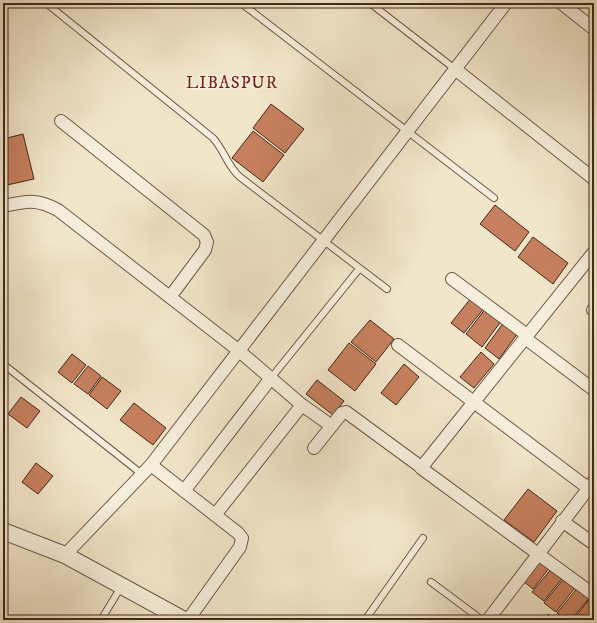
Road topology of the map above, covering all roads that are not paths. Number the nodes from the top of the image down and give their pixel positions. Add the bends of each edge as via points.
1 (46, 3) edge
2 (241, 3) edge
3 (370, 3) edge
4 (506, 3) edge
5 (561, 3) edge
6 (594, 29) edge
7 (455, 69) junction
8 (61, 121) dead end
9 (407, 131) junction
10 (594, 179) edge
11 (494, 198) dead end
12 (3, 206) edge
13 (322, 240) junction
14 (594, 252) edge
15 (359, 269) junction
16 (452, 279) dead end
17 (387, 289) dead end
18 (170, 297) junction
19 (526, 336) junction
20 (398, 345) dead end
21 (238, 350) junction
22 (3, 364) edge
23 (271, 378) junction
24 (594, 390) edge
25 (474, 401) junction
26 (302, 405) junction
27 (326, 422) dead end
28 (314, 448) dead end
29 (422, 467) junction
30 (147, 470) junction
31 (591, 484) edge
32 (184, 491) junction
33 (215, 516) junction
34 (562, 521) junction
35 (3, 531) edge
36 (423, 538) dead end
37 (594, 544) edge
38 (64, 554) junction
39 (537, 554) junction
40 (432, 582) dead end
41 (122, 585) junction
42 (594, 595) edge
43 (101, 620) edge
44 (184, 620) edge
45 (188, 620) edge
46 (365, 620) edge
47 (482, 620) edge
48 (488, 620) edge

1 - 13 lane via 213,138 236,174
2 - 9 lane
3 - 7 lane
4 - 7 street
5 - 6 street
7 - 9 street
7 - 10 street
8 - 18 street via 204,235 207,242 205,250
9 - 11 lane
9 - 13 street
12 - 18 street via 30,200 48,204
13 - 15 lane
13 - 21 street
14 - 19 street
15 - 17 lane
15 - 23 lane
16 - 19 street
18 - 21 street
19 - 24 street
19 - 25 street
20 - 25 street
21 - 23 street
21 - 30 street
22 - 30 lane
23 - 26 street
23 - 32 street
25 - 29 street
25 - 31 street
26 - 27 street
26 - 33 street
28 - 29 street via 342,413 346,412
29 - 39 street
30 - 32 street
30 - 38 street
31 - 34 street
32 - 33 street
33 - 45 street via 238,533 242,542
34 - 37 street
34 - 39 street
35 - 38 street
36 - 46 lane
38 - 41 street
39 - 42 street
39 - 48 street
40 - 47 lane
41 - 43 lane
41 - 44 street

